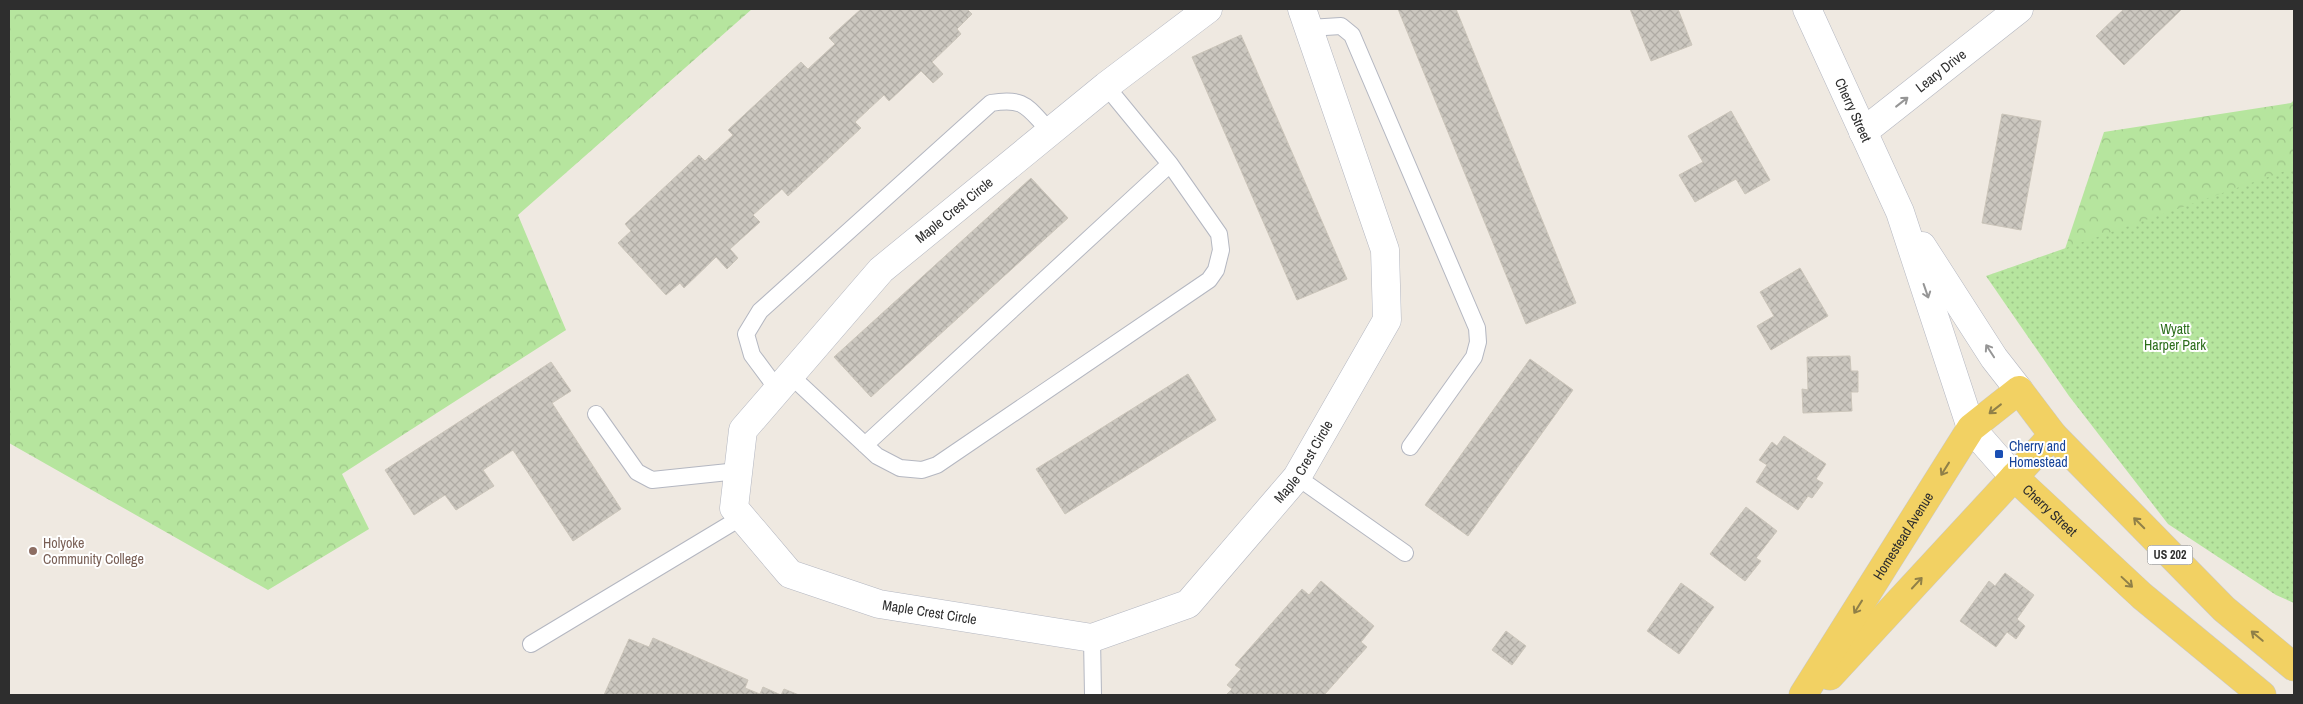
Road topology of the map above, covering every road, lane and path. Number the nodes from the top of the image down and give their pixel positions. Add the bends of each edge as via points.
1 (1208, 9) edge
2 (1807, 9) edge
3 (2019, 9) edge
4 (1306, 18) edge
5 (1106, 86) junction
6 (1050, 131) junction
7 (1863, 132) junction
8 (1170, 164) junction
9 (1900, 212) junction
10 (784, 383) junction
11 (2019, 390) junction
12 (596, 414) dead end
13 (1970, 428) junction
14 (2053, 435) junction
15 (865, 445) junction
16 (1410, 447) dead end
17 (738, 471) junction
18 (1297, 477) junction
19 (2014, 477) junction
20 (742, 517) junction
21 (1405, 553) dead end
22 (1092, 638) junction
23 (531, 644) dead end
24 (2294, 667) edge
25 (1093, 695) edge
26 (1803, 695) edge
27 (1812, 695) edge
28 (2262, 695) edge

1 - 5 street, Maple Crest Circle
2 - 7 street, Cherry Street
7 -> 3 street, Leary Drive
4 - 16 lane via 1341,26 1352,35 1476,328 1478,342 1474,357
4 - 18 street, Maple Crest Circle via 1385,250 1387,320
5 - 6 street, Maple Crest Circle
5 - 8 lane
6 - 10 street, Maple Crest Circle via 881,270
6 - 10 lane via 1021,102 1008,100 991,104 760,312 746,334 752,355
7 - 9 street, Cherry Street
8 - 15 lane
8 - 15 lane via 1219,234 1221,250 1216,270 1209,280 937,466 922,470 900,468 877,456
11 -> 9 street, Cherry Street via 1994,358
9 -> 13 street, Cherry Street
10 - 15 lane
10 - 17 street, Maple Crest Circle via 743,430
11 -> 13 main road, Homestead Avenue
11 - 14 main road, Cherry Street
12 - 17 lane via 636,472 652,480
13 - 19 street, Cherry Street
13 -> 26 main road, Homestead Avenue
14 - 19 main road
24 -> 14 main road, Cherry Street / US 202 via 2224,608
17 - 20 street, Maple Crest Circle via 734,508
18 - 21 lane
18 - 22 street, Maple Crest Circle via 1188,604
27 -> 19 main road
19 -> 28 main road, Cherry Street via 2142,596
20 - 22 street, Maple Crest Circle via 790,574 879,604
20 - 23 lane
22 - 25 lane

